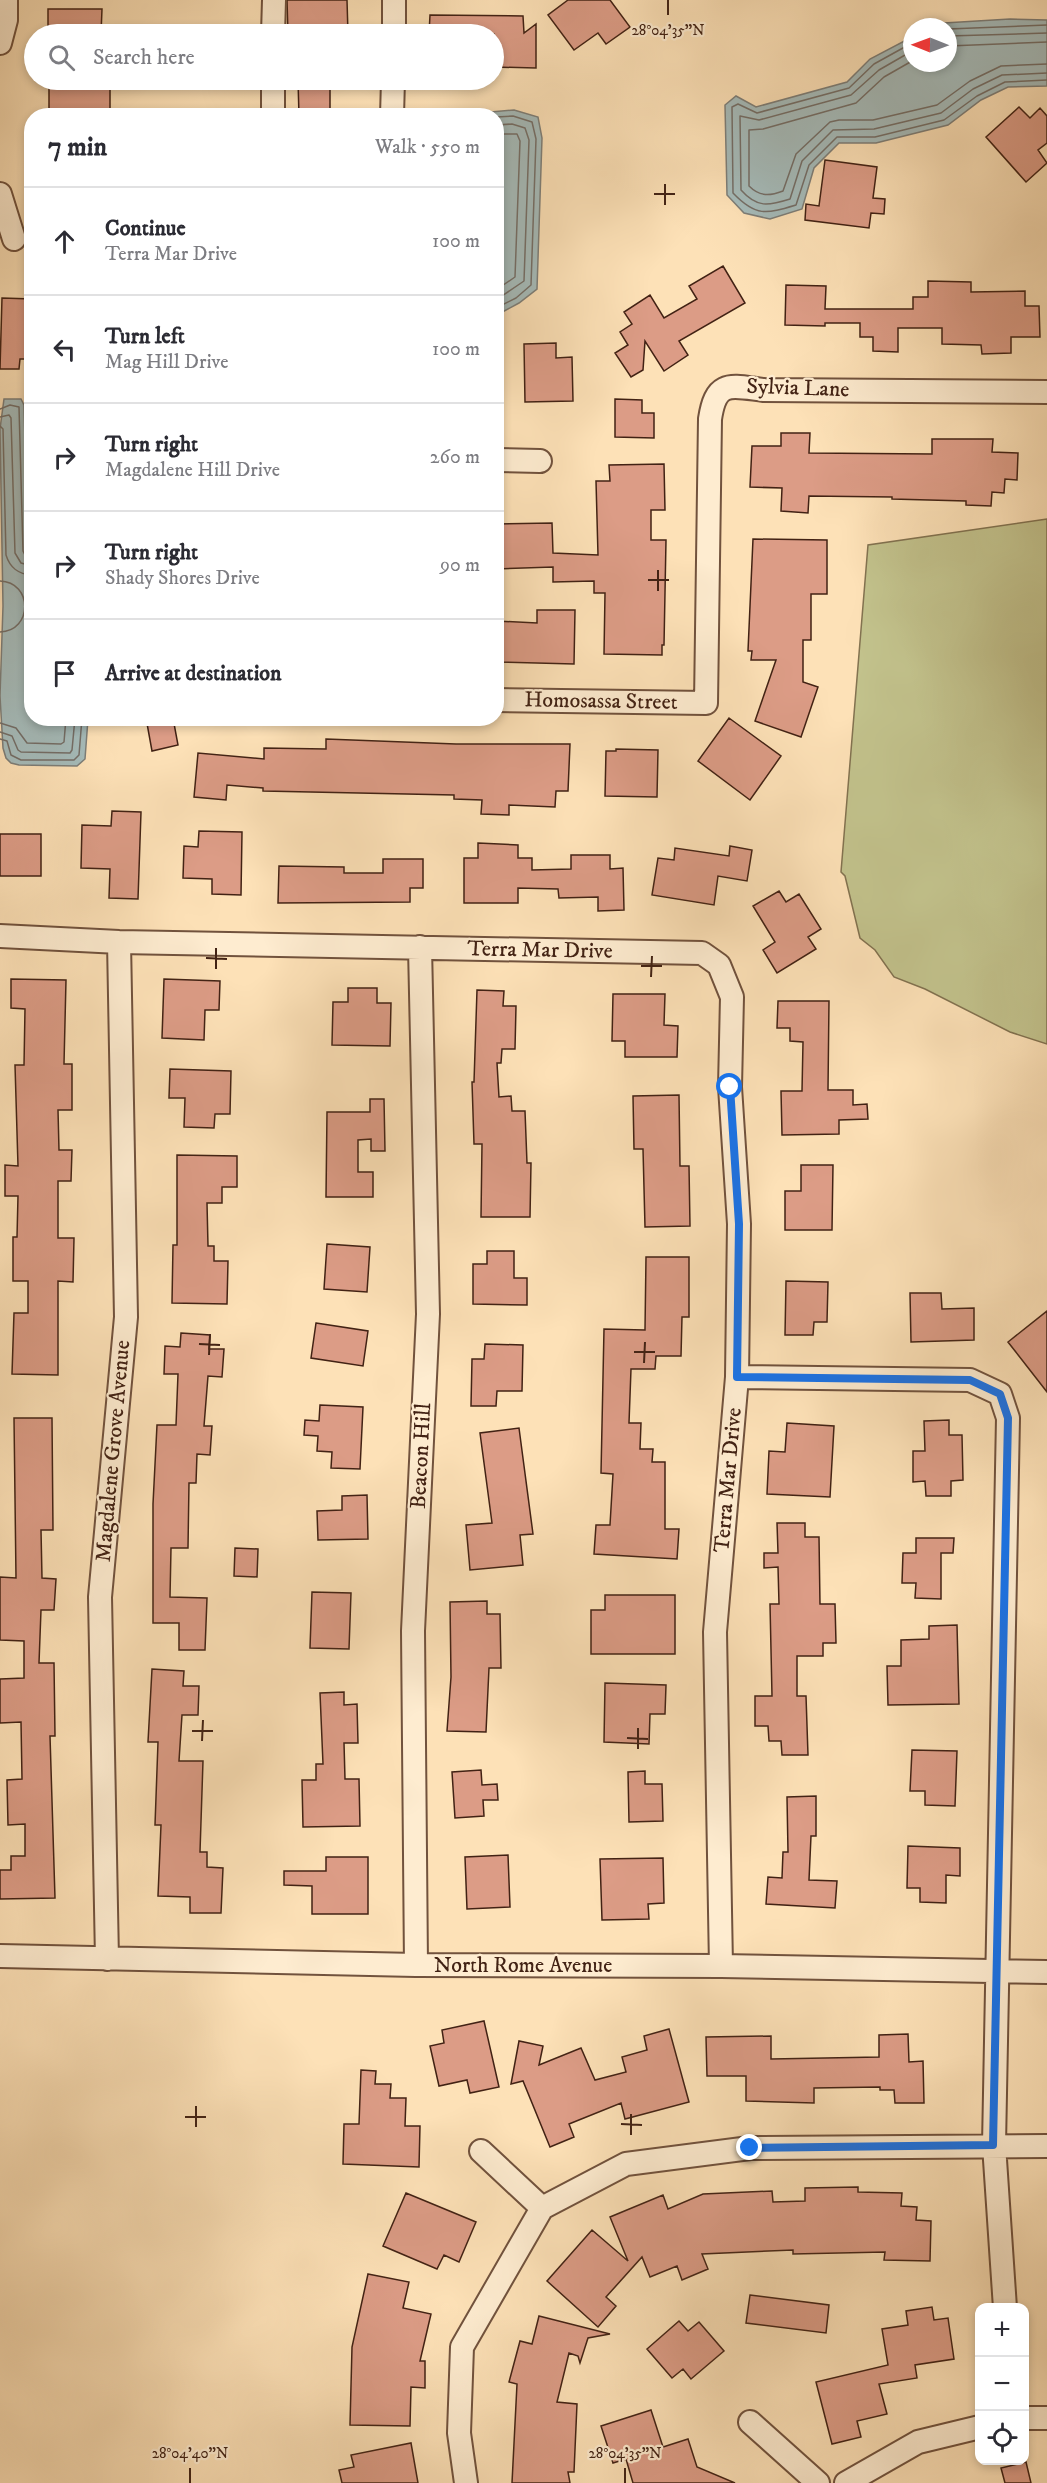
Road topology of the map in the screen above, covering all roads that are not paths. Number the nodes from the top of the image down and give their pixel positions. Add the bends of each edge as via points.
1 (6, 0) edge
2 (274, 0) edge
3 (394, 0) edge
4 (273, 24) edge
5 (394, 24) edge
6 (0, 43) edge
7 (273, 90) edge
8 (393, 90) edge
9 (273, 108) edge
10 (392, 108) edge
11 (0, 194) edge
12 (14, 239) dead end
13 (1047, 392) edge
14 (504, 460) edge
15 (540, 461) dead end
16 (504, 700) edge
17 (706, 703) joint
18 (0, 936) edge
19 (118, 942) junction
20 (420, 947) junction
21 (737, 1377) junction
22 (0, 1956) edge
23 (107, 1959) junction
24 (416, 1965) junction
25 (721, 1966) junction
26 (998, 1972) junction
27 (1047, 1972) edge
28 (993, 2145) junction
29 (1047, 2146) edge
30 (481, 2151) dead end
31 (542, 2208) junction
32 (1005, 2303) edge
33 (1029, 2418) edge
34 (1047, 2418) edge
35 (750, 2422) dead end
36 (975, 2428) edge
37 (466, 2483) edge
38 (819, 2483) edge
39 (846, 2483) edge

1 - 6 street
2 - 4 street
3 - 5 street
7 - 9 street
8 - 10 street
11 - 12 street
13 - 17 street, Sylvia Lane via 764,390 733,386 717,393 710,419
14 - 15 street
16 - 17 street, Homosassa Street
18 - 19 street, Terra Mar Drive
19 - 20 street, Terra Mar Drive
19 - 23 street, Magdalene Grove Avenue via 126,1317 100,1598
20 - 21 street, Terra Mar Drive via 702,953 719,964 732,997 730,1087 739,1224
20 - 24 street, Beacon Hill via 428,1314 413,1631
21 - 25 street, Terra Mar Drive via 715,1632
21 - 26 street via 970,1380 1000,1394 1008,1418
22 - 23 street, North Rome Avenue
23 - 24 street, North Rome Avenue
24 - 25 street, North Rome Avenue
25 - 26 street, North Rome Avenue
26 - 27 street, North Rome Avenue
26 - 28 street
28 - 29 street
28 - 31 street via 750,2148 626,2164
28 - 32 street
30 - 31 street
31 - 37 street via 462,2347 459,2433
33 - 34 street
35 - 38 street
36 - 39 street via 918,2442

